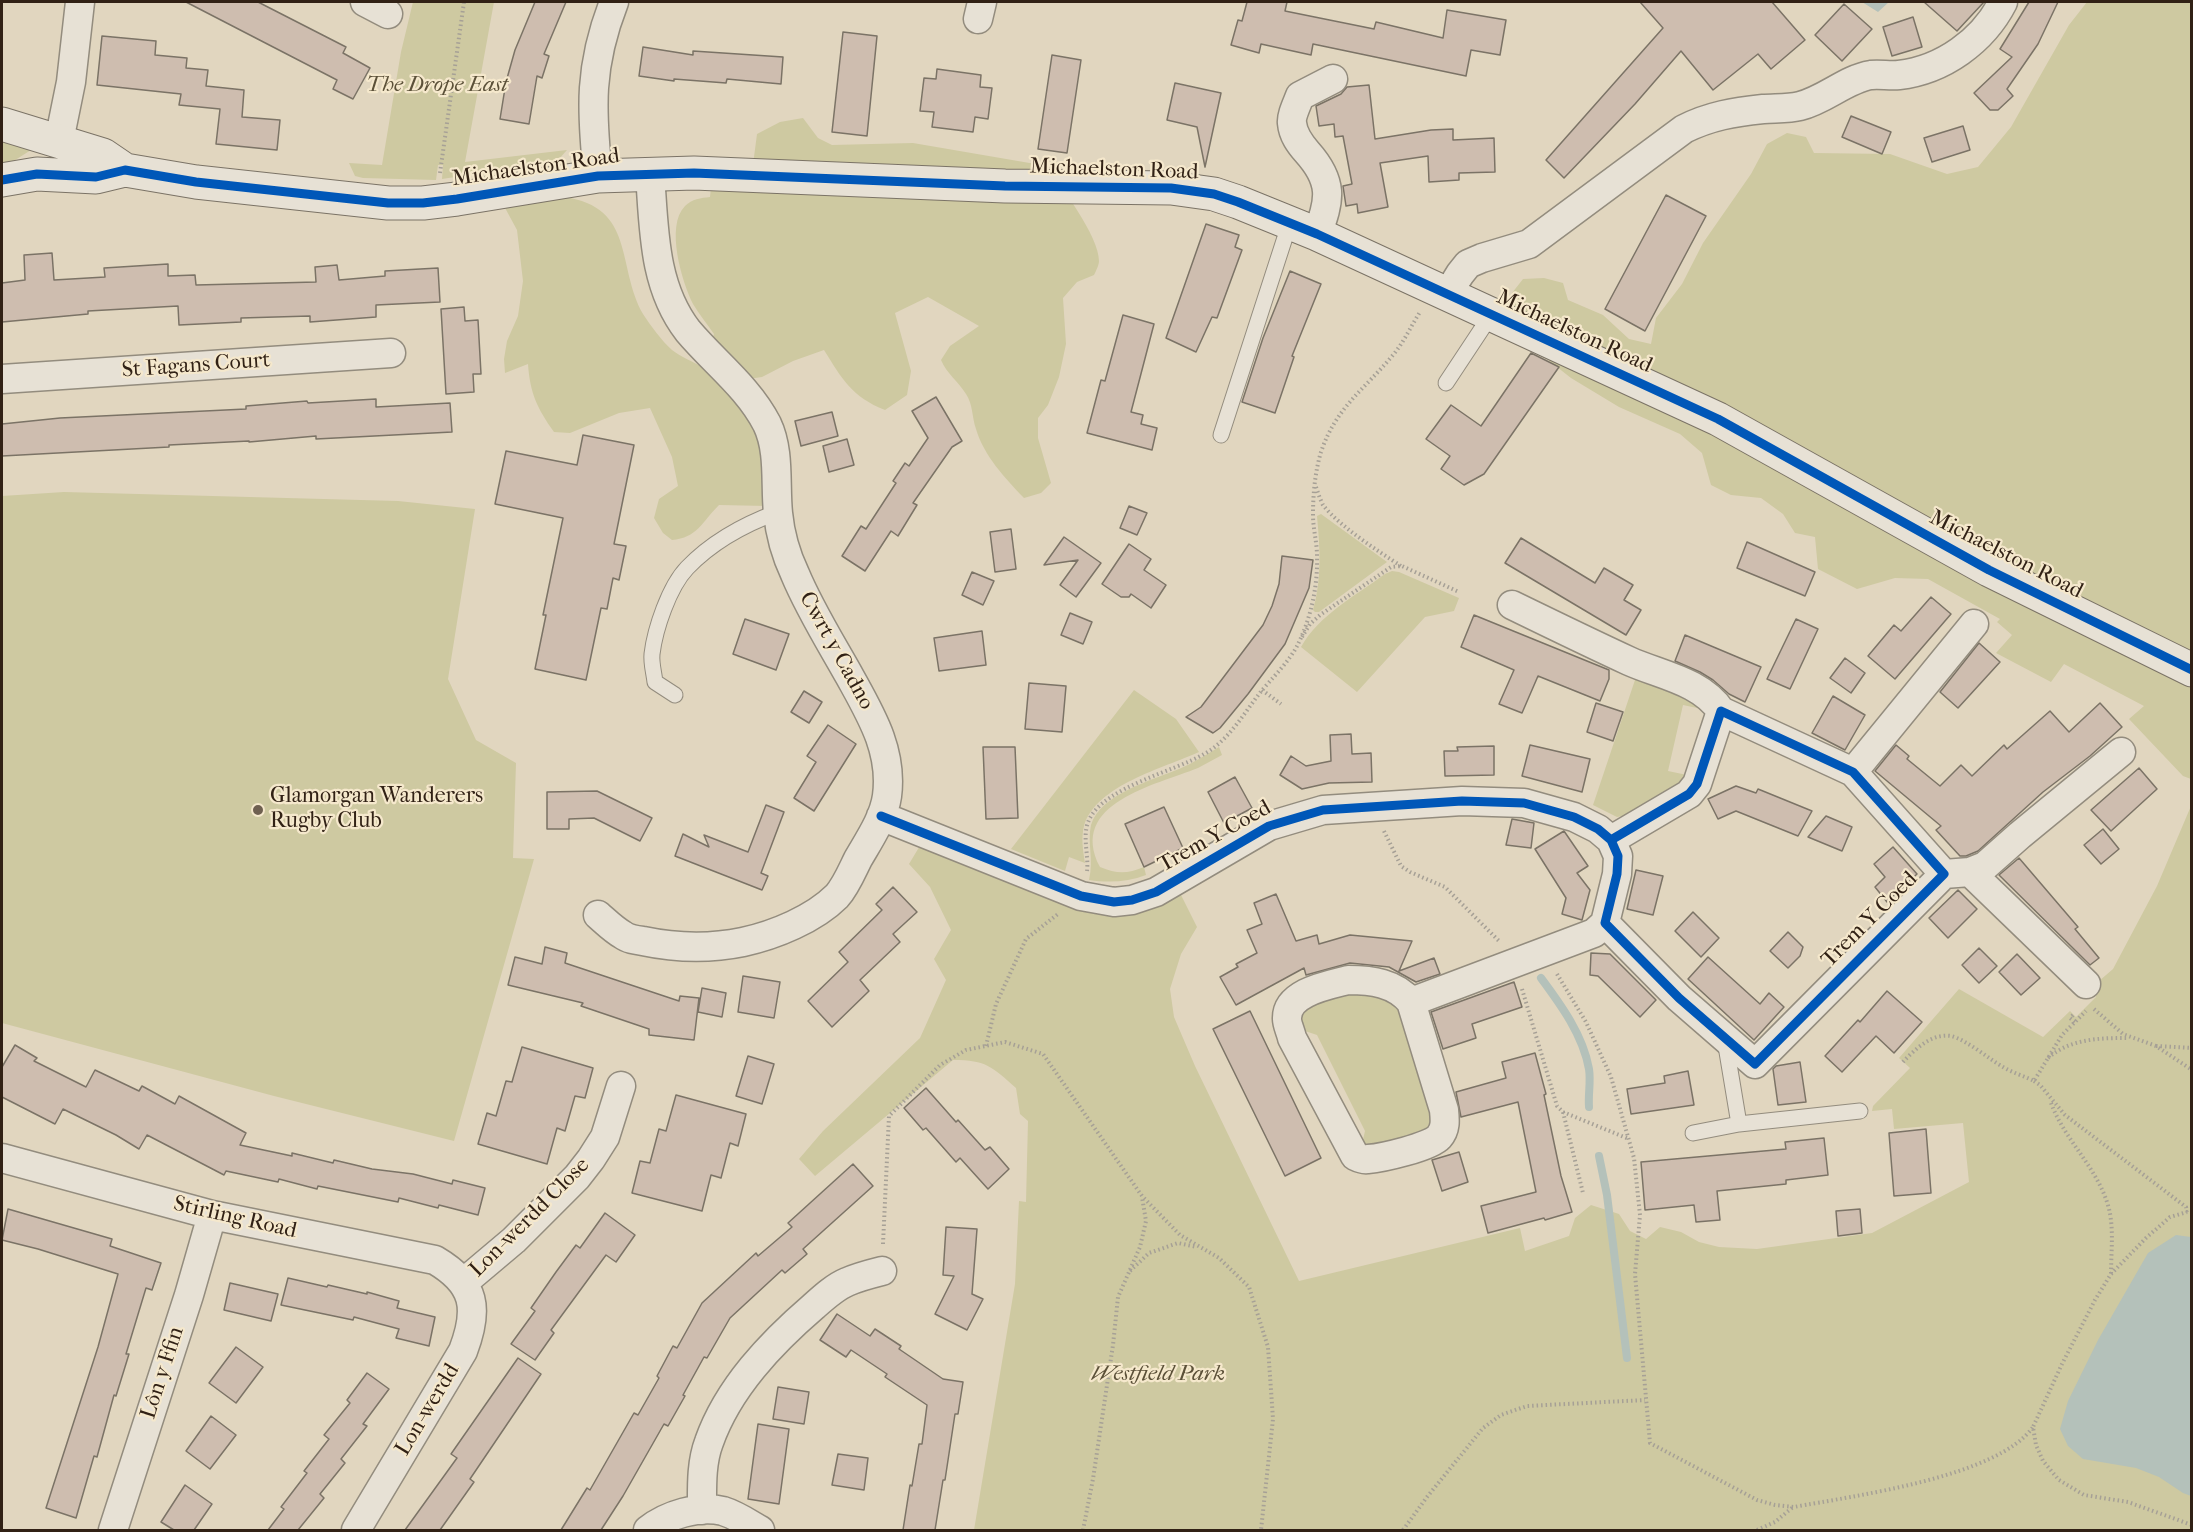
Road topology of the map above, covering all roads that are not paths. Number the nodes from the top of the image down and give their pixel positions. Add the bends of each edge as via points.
1 (80, 2) edge
2 (614, 2) edge
3 (2003, 2) edge
4 (1333, 79) dead end
5 (2, 124) edge
6 (59, 141) junction
7 (125, 170) junction
8 (650, 174) junction
9 (598, 176) junction
10 (2, 180) edge
11 (1304, 228) junction
12 (1441, 291) junction
13 (1491, 315) junction
14 (391, 353) dead end
15 (2, 379) edge
16 (1446, 383) dead end
17 (1221, 435) dead end
18 (778, 512) junction
19 (1512, 605) dead end
20 (1974, 624) dead end
21 (2192, 669) edge
22 (675, 695) dead end
23 (1721, 711) junction
24 (2121, 752) dead end
25 (1853, 772) junction
26 (881, 816) junction
27 (1611, 840) junction
28 (1957, 873) junction
29 (598, 915) dead end
30 (1605, 923) junction
31 (2086, 984) dead end
32 (1411, 1002) junction
33 (1724, 1037) junction
34 (621, 1086) dead end
35 (1860, 1112) dead end
36 (1739, 1124) junction
37 (1693, 1133) dead end
38 (2, 1158) edge
39 (212, 1215) junction
40 (882, 1271) road end
41 (463, 1283) junction
42 (702, 1510) junction
43 (113, 1530) edge
44 (356, 1530) edge
45 (648, 1530) edge
46 (760, 1530) edge

1 - 6 street
2 - 9 street via 594,74
3 - 12 street via 1980,35 1959,53 1921,71 1872,75 1798,107 1730,112 1684,129 1529,244 1468,264
4 - 11 street via 1300,96 1292,122 1297,140 1319,165 1328,189 1324,216
5 - 6 street, Michaelston Road
6 - 7 street, Michaelston Road via 103,155
7 - 9 street, Michaelston Road via 196,182 388,203 457,199
7 - 10 street, Michaelston Road via 96,177 37,174
8 - 9 street, Michaelston Road
8 - 11 street, Michaelston Road via 1189,189 1238,202
8 - 18 street, Cwrt y Cadno via 656,252 667,293 690,333 742,388 768,425 776,461
11 - 12 street, Michaelston Road
11 - 17 lane
12 - 13 street, Michaelston Road
13 - 16 lane
13 - 21 street, Michaelston Road via 1718,419 1989,570
14 - 15 street, St Fagans Court
18 - 22 lane via 721,540 685,570 661,611 651,656 655,682
18 - 26 street, Cwrt y Cadno via 795,574 874,720 884,746 888,782
19 - 23 street, Trem Y Coed via 1688,684 1715,702
20 - 25 street
23 - 25 street, Trem Y Coed
23 - 27 street via 1697,784 1689,794
24 - 28 street via 1985,866
25 - 28 street, Trem Y Coed
26 - 27 street, Trem Y Coed via 1081,896 1114,902 1156,892 1269,826 1323,810 1462,801 1524,803 1574,817
26 - 29 street, Cwrt y Cadno via 838,894 819,910 750,941 692,948 661,945 625,937
27 - 30 street via 1618,856 1617,874
28 - 31 street
28 - 33 street, Trem Y Coed via 1755,1064
30 - 32 street via 1594,933
30 - 33 street, Trem Y Coed
32 - 32 street via 1446,1124 1440,1136 1430,1143 1365,1160 1355,1156 1298,1047 1287,1019 1290,1005 1318,987 1348,980 1382,983
33 - 36 lane
34 - 41 street, Lon-werdd Close via 605,1137 577,1177 514,1240
35 - 36 lane
36 - 37 lane
38 - 39 street, Stirling Road
39 - 41 street, Stirling Road via 435,1260
39 - 43 street, Lôn y Ffin
40 - 42 street via 846,1282 829,1293 786,1330 747,1375 708,1442
41 - 44 street, Lon-werdd via 473,1308 472,1328 463,1351
42 - 45 street via 672,1517
42 - 46 street via 721,1511

